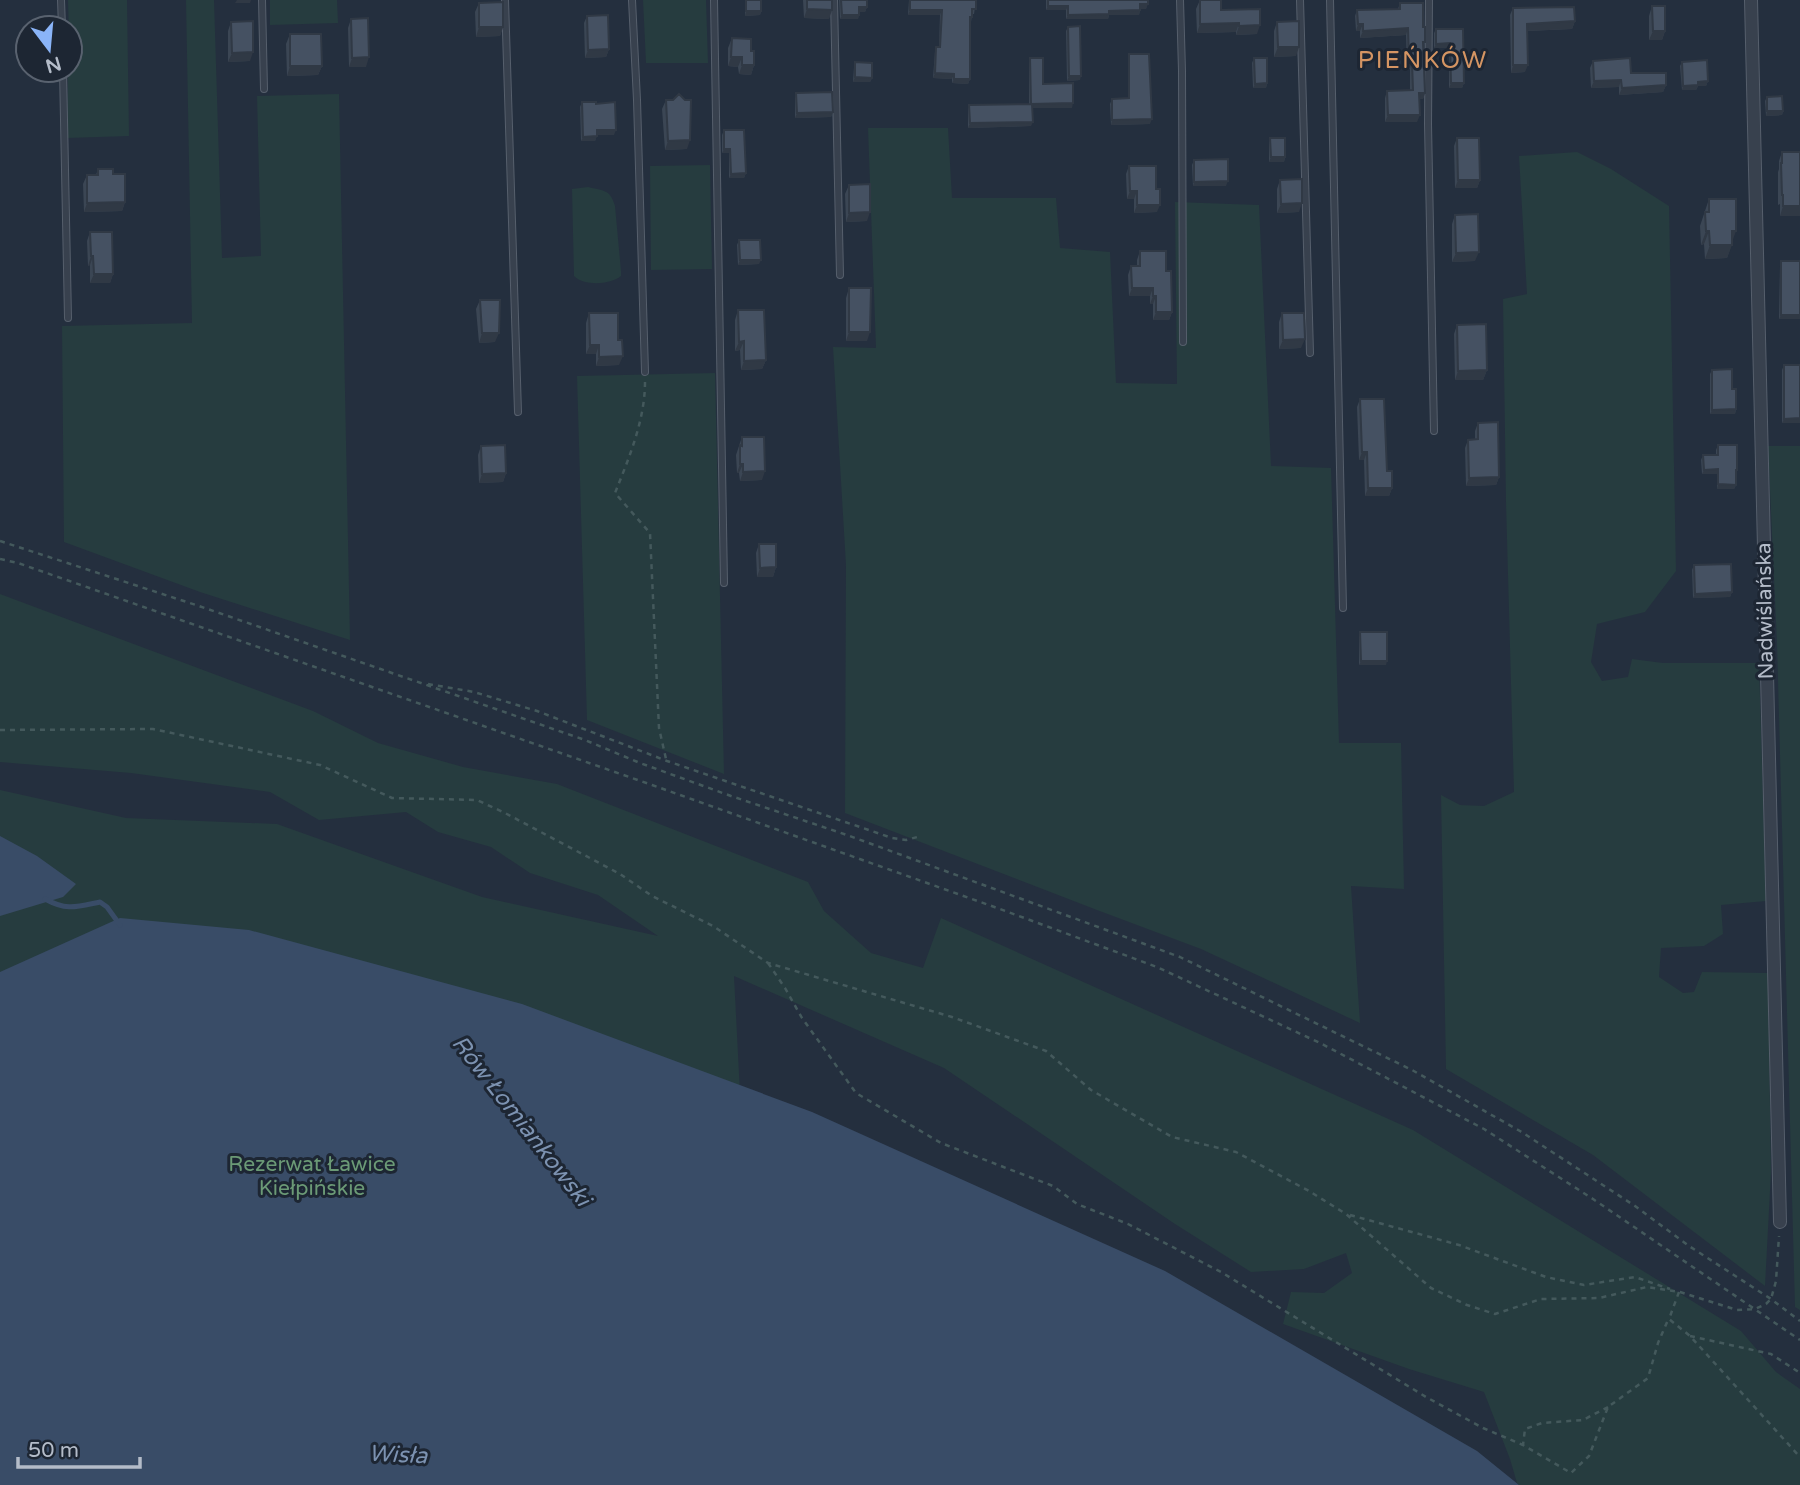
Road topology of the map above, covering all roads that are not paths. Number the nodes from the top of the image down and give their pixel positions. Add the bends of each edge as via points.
1 (262, 0) edge
2 (505, 0) edge
3 (632, 0) edge
4 (714, 0) edge
5 (834, 0) edge
6 (1180, 0) edge
7 (1300, 0) edge
8 (1329, 0) edge
9 (1429, 0) edge
10 (1751, 0) edge
11 (63, 84) edge
12 (264, 89) dead end
13 (840, 275) dead end
14 (68, 317) dead end
15 (1183, 342) dead end
16 (1310, 353) dead end
17 (645, 372) road end
18 (518, 412) dead end
19 (1434, 431) dead end
20 (724, 583) dead end
21 (1343, 608) dead end
22 (1780, 1222) road end

1 - 12 lane
2 - 18 lane
3 - 17 lane
4 - 20 lane
5 - 13 lane
6 - 15 lane
7 - 16 lane
8 - 21 lane
9 - 19 lane
10 - 22 street, Nadwiślańska
11 - 14 lane

